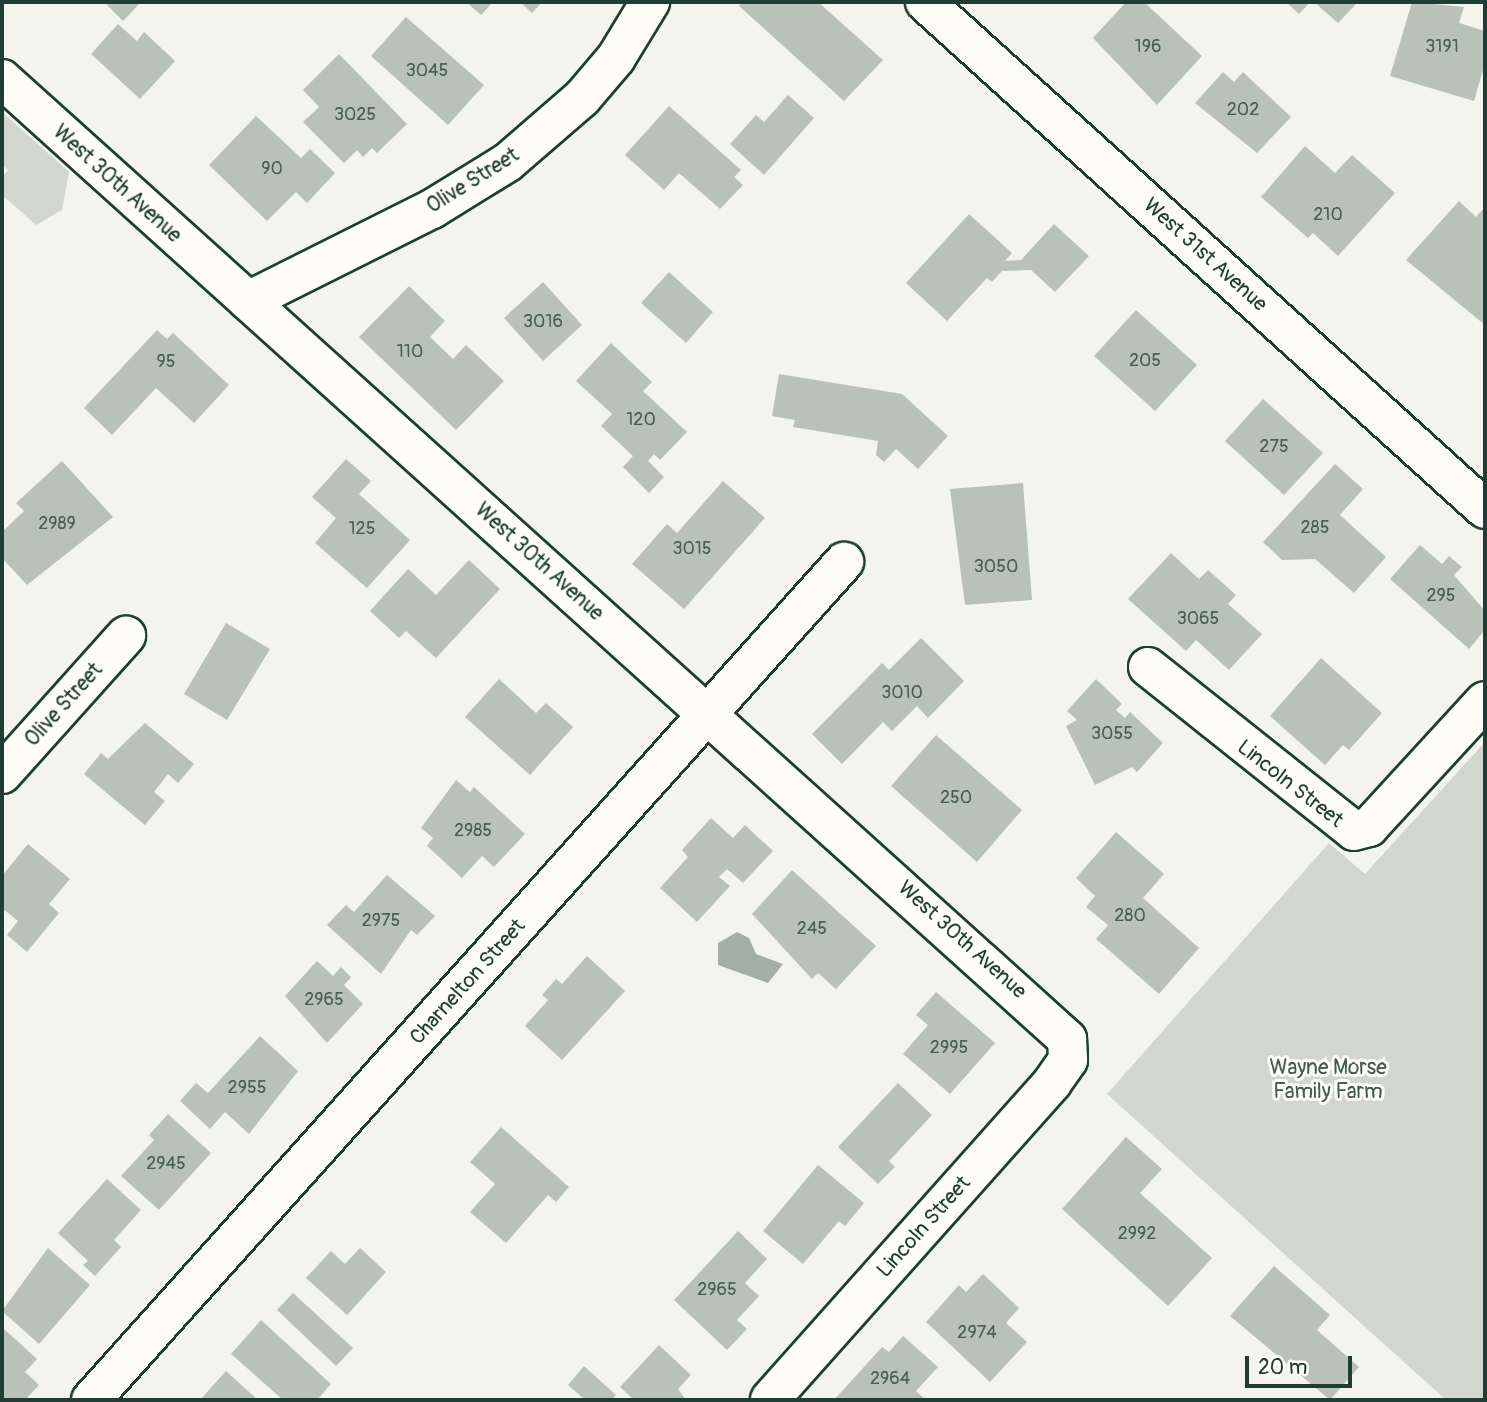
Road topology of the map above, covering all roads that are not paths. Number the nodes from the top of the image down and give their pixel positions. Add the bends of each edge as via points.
1 (650, 2) edge
2 (925, 2) edge
3 (2, 79) edge
4 (248, 301) junction
5 (1485, 509) edge
6 (844, 562) dead end
7 (125, 636) dead end
8 (1148, 667) dead end
9 (1485, 701) edge
10 (710, 714) junction
11 (2, 774) edge
12 (1071, 1048) joint
13 (91, 1400) edge
14 (770, 1400) edge

1 - 4 street, Olive Street via 616,58 582,98 508,162 432,209
2 - 5 street, West 31st Avenue
3 - 4 street, West 30th Avenue
4 - 10 street, West 30th Avenue
6 - 10 street, Charnelton Street
7 - 11 street, Olive Street
8 - 9 street, Lincoln Street via 1354,831 1369,827
10 - 12 street, West 30th Avenue via 1051,1020
10 - 13 street, Charnelton Street
12 - 14 street, Lincoln Street via 1052,1083

